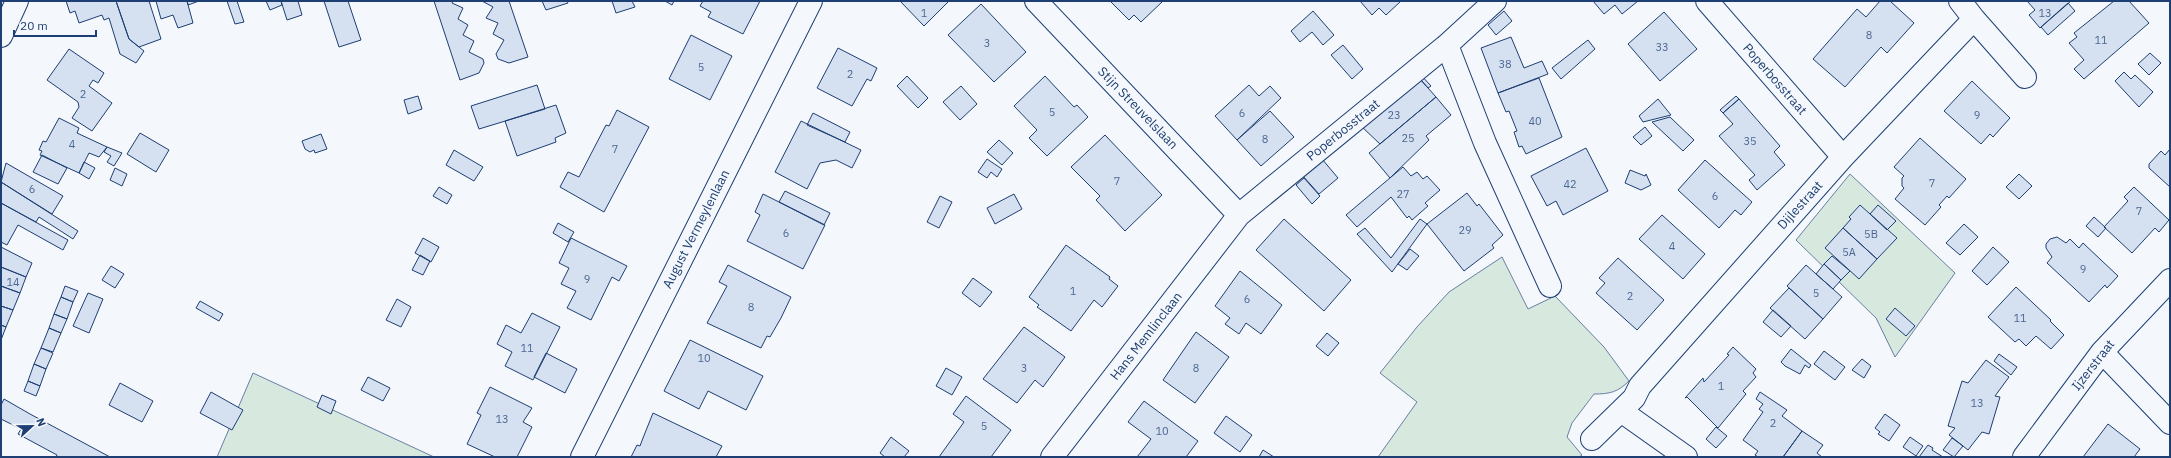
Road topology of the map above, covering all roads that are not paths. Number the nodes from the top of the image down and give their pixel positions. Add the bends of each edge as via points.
1 (17, 1) edge
2 (811, 1) edge
3 (1036, 1) edge
4 (1495, 1) edge
5 (1707, 1) edge
6 (1960, 1) edge
7 (1974, 19) junction
8 (1, 36) edge
9 (1446, 45) junction
10 (2025, 77) dead end
11 (1843, 157) junction
12 (1239, 215) junction
13 (2170, 280) edge
14 (1550, 286) dead end
15 (2102, 352) junction
16 (1627, 404) junction
17 (2170, 423) edge
18 (1592, 439) dead end
19 (582, 457) edge
20 (1052, 457) edge
21 (1686, 457) edge
22 (2024, 457) edge

1 - 8 street
2 - 19 street, August Vermeylenlaan
3 - 12 street, Stijn Streuvelslaan
4 - 9 street, Poperbosstraat
5 - 11 street, Poperbosstraat
6 - 7 street
7 - 10 street
7 - 11 street, Dijlestraat
9 - 12 street, Poperbosstraat
9 - 14 street via 1485,143
11 - 16 street, Dijlestraat via 1640,386
12 - 20 street, Hans Memlinclaan
13 - 15 street, Ijzerstraat
15 - 17 street
15 - 22 street, Ijzerstraat
16 - 18 street, Dijlestraat
16 - 21 street

